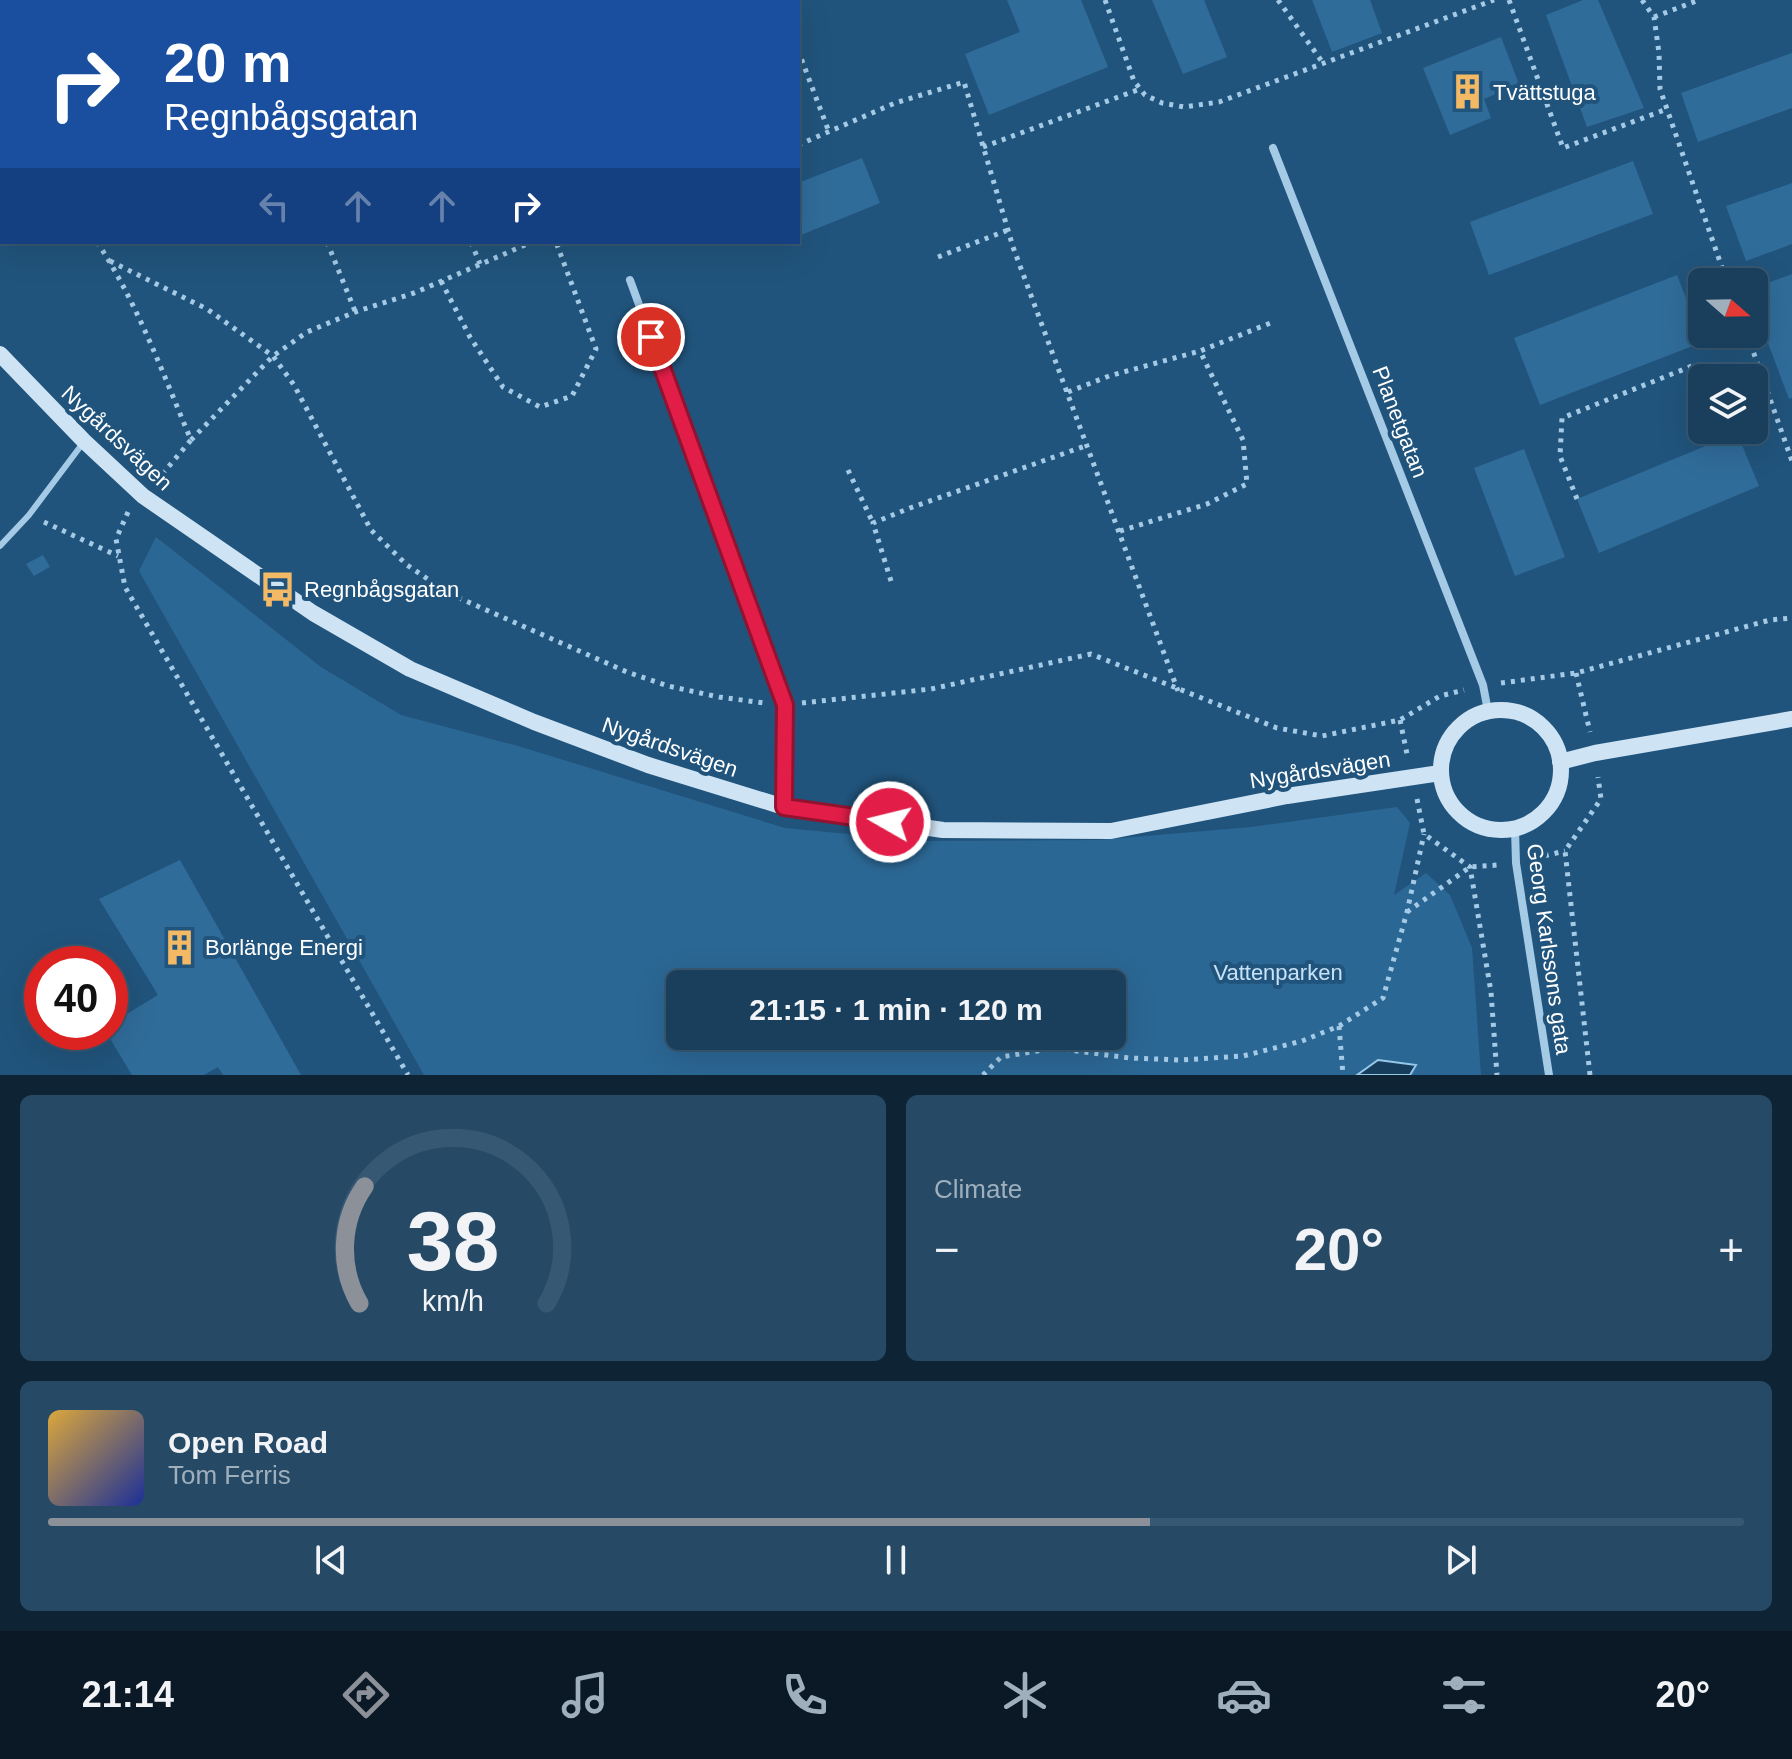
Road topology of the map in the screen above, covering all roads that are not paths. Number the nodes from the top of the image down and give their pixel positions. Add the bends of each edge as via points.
1 (1273, 148) dead end
2 (630, 280) dead end
3 (0, 354) edge
4 (84, 441) junction
5 (0, 546) edge
6 (1488, 711) junction
7 (1792, 719) edge
8 (1560, 762) junction
9 (1440, 773) junction
10 (784, 807) junction
11 (1515, 829) junction
12 (1549, 1075) edge

1 - 6 street, Planetgatan via 1483,685
2 - 10 street via 785,705
3 - 4 street, Nygårdsvägen
4 - 5 lane
4 - 10 street, Nygårdsvägen via 143,496 313,613 410,669 648,765
6 - 8 street via 1508,710 1543,727
6 - 9 street via 1472,717 1448,740
7 - 8 street
8 - 11 street via 1555,796 1538,817
9 - 10 street, Nygårdsvägen via 1111,831 943,830
9 - 11 street via 1452,806 1465,818 1497,830
11 - 12 street, Georg Karlssons gata

